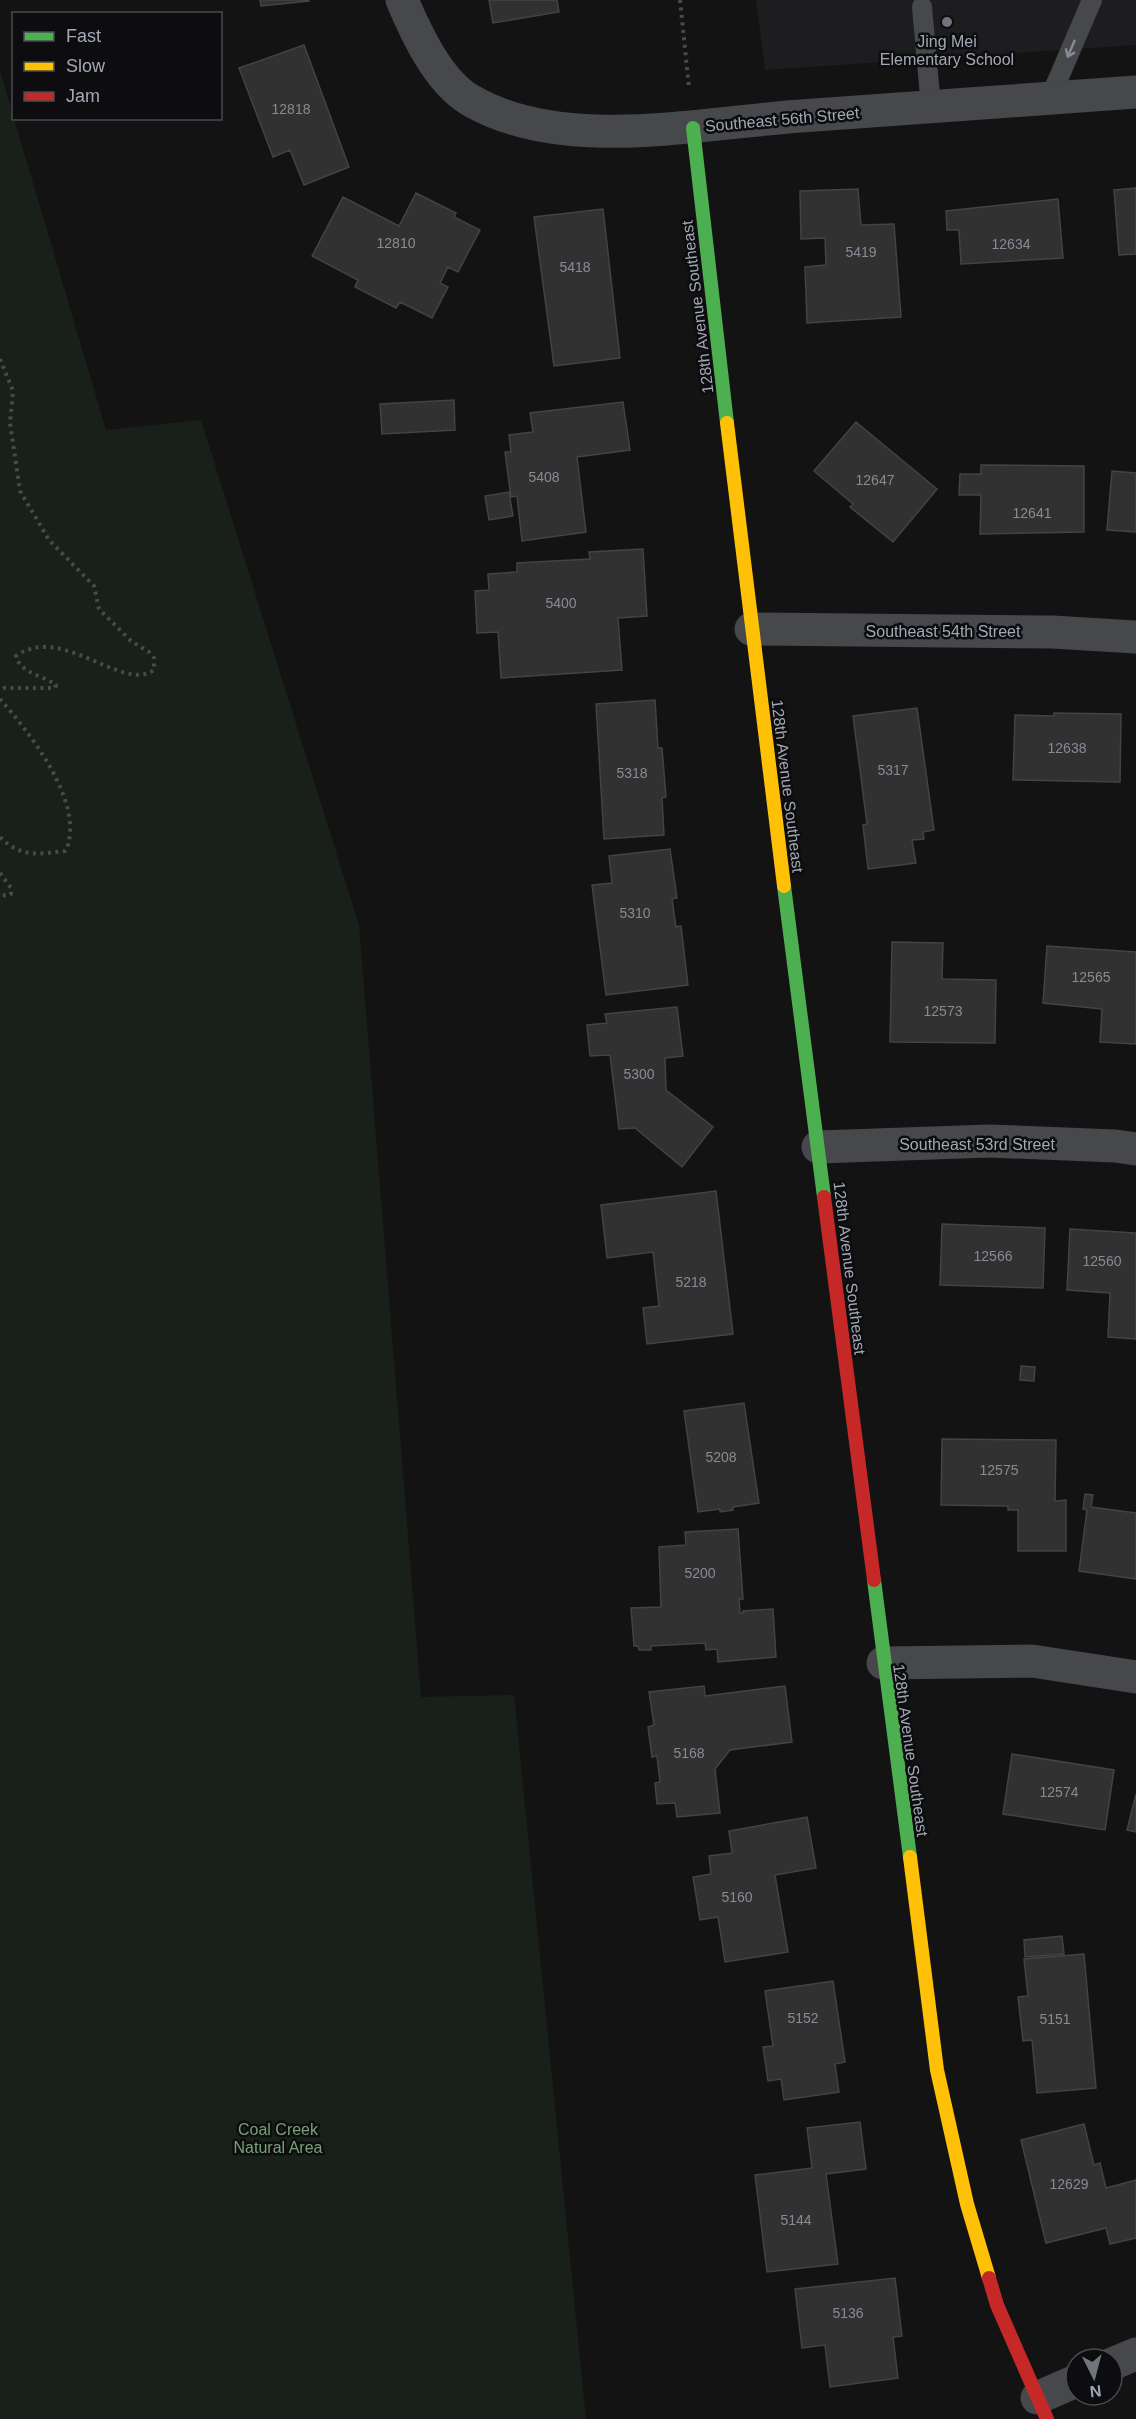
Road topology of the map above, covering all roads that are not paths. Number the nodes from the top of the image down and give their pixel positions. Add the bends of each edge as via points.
1 (402, 0) edge
2 (1092, 0) edge
3 (922, 7) dead end
4 (1136, 92) edge
5 (1050, 98) junction
6 (931, 107) junction
7 (693, 128) junction
8 (751, 630) junction
9 (1136, 637) edge
10 (818, 1147) junction
11 (1136, 1149) edge
12 (883, 1663) junction
13 (1136, 1677) edge
14 (1064, 2390) edge
15 (1042, 2408) edge

1 - 7 street, Southeast 56th Street via 417,34 442,73 469,99 500,113 547,126 590,130
2 -> 5 lane
3 - 6 lane
4 - 5 street, Southeast 56th Street
5 - 6 street, Southeast 56th Street
6 - 7 street, Southeast 56th Street
7 - 8 street, 128th Avenue Southeast
8 - 9 street, Southeast 54th Street via 1053,632
8 - 10 street, 128th Avenue Southeast
10 - 11 street, Southeast 53rd Street via 990,1141
10 - 12 street, 128th Avenue Southeast
12 - 13 street via 1032,1661
12 - 15 street, 128th Avenue Southeast via 937,2070 967,2204 994,2294
14 - 15 street

